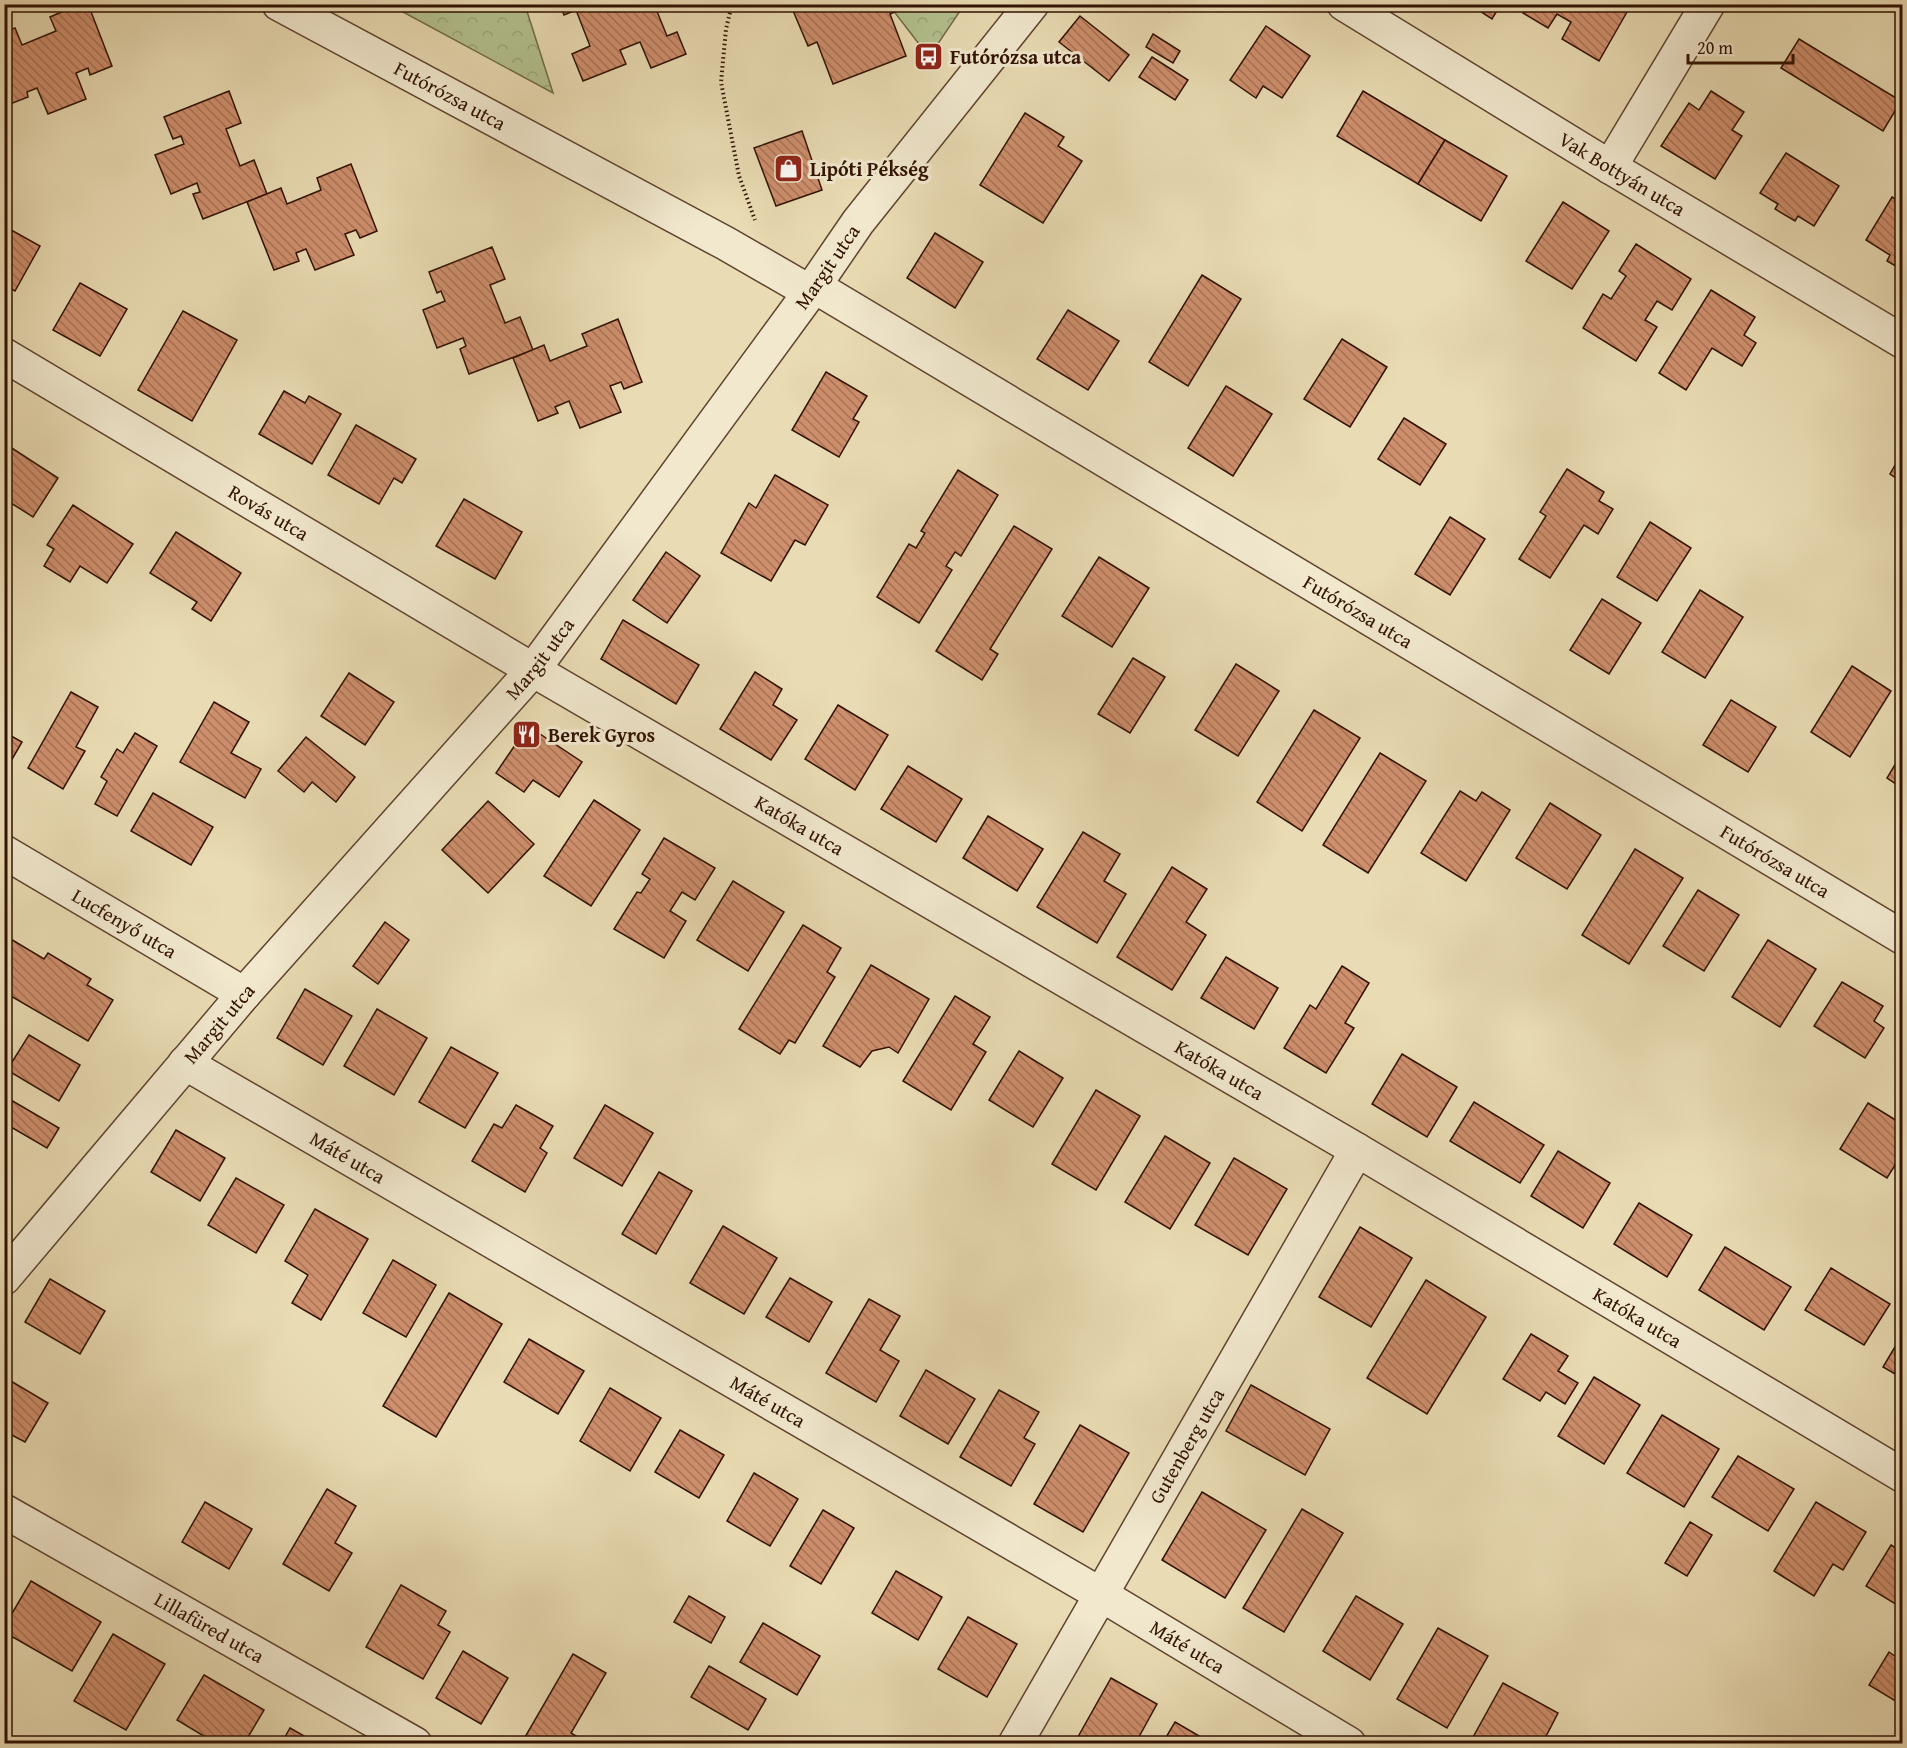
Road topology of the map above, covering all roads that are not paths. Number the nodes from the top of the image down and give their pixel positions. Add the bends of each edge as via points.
1 (279, 4) edge
2 (1032, 4) edge
3 (1344, 4) edge
4 (1708, 4) edge
5 (1610, 167) junction
6 (812, 289) junction
7 (1902, 341) edge
8 (4, 355) edge
9 (533, 670) junction
10 (4, 852) edge
11 (1902, 937) edge
12 (244, 994) junction
13 (185, 1063) junction
14 (1357, 1149) junction
15 (4, 1278) edge
16 (1902, 1475) edge
17 (4, 1511) edge
18 (1100, 1594) junction
19 (415, 1743) edge
20 (1015, 1743) edge
21 (1349, 1743) edge

1 - 6 street, Futórózsa utca
2 - 6 street, Margit utca via 858,222
3 - 5 street, Vak Bottyán utca
4 - 5 street
5 - 7 street, Vak Bottyán utca
6 - 9 street, Margit utca
6 - 11 street, Futórózsa utca
8 - 9 street, Rovás utca
9 - 12 street, Margit utca
9 - 14 street, Katóka utca
10 - 12 street, Lucfenyő utca
12 - 13 street, Margit utca
13 - 15 street, Margit utca
13 - 18 street, Máté utca
14 - 16 street, Katóka utca
14 - 18 street, Gutenberg utca
17 - 19 street, Lillafüred utca
18 - 20 street, Gutenberg utca
18 - 21 street, Máté utca

